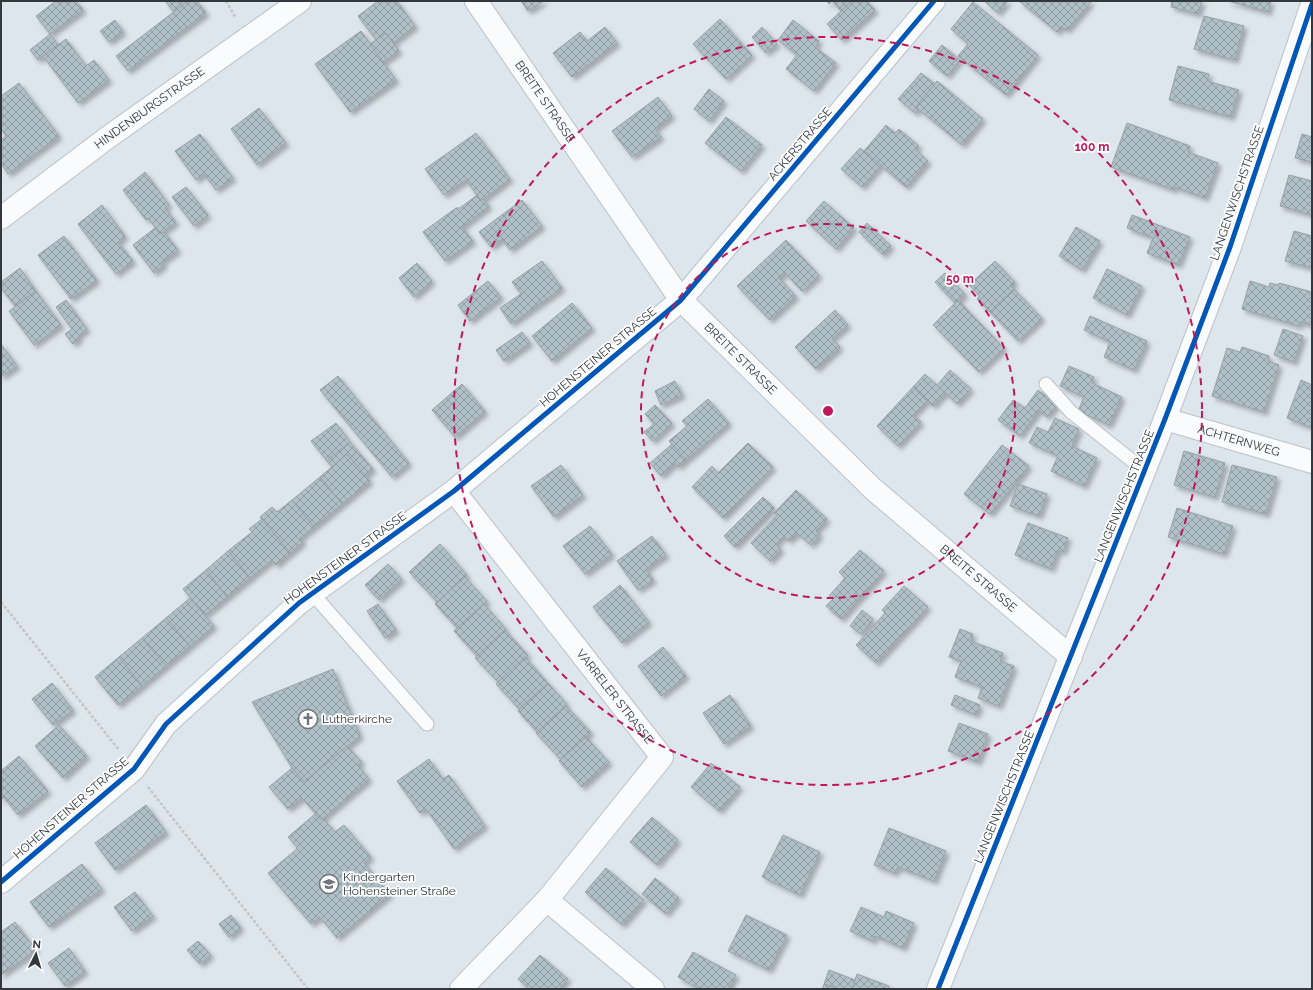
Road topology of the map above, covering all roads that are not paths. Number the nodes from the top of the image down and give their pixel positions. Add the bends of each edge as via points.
1 (300, 1) edge
2 (476, 1) edge
3 (934, 1) edge
4 (1312, 4) edge
5 (1, 218) edge
6 (682, 300) junction
7 (1046, 384) dead end
8 (1165, 419) junction
9 (1312, 462) edge
10 (1145, 471) junction
11 (454, 491) junction
12 (312, 593) junction
13 (1071, 657) junction
14 (427, 724) dead end
15 (1, 882) edge
16 (547, 900) junction
17 (461, 989) edge
18 (653, 989) edge
19 (938, 989) edge

1 - 5 street, HINDENBURGSTRASSE via 107,138
2 - 6 street, BREITE STRASSE
3 - 6 street, ACKERSTRASSE
4 - 8 street, LANGENWISCHSTRASSE via 1230,247
6 - 11 street, HOHENSTEINER STRASSE
6 - 13 street, BREITE STRASSE via 873,489
7 - 10 lane via 1071,412
8 - 9 street, ACHTERNWEG
8 - 10 street, LANGENWISCHSTRASSE
10 - 13 street, LANGENWISCHSTRASSE
11 - 12 street, HOHENSTEINER STRASSE
11 - 16 street, VARRELER STRASSE via 662,756
12 - 14 lane
12 - 15 street, HOHENSTEINER STRASSE via 166,724 134,769
13 - 19 street, LANGENWISCHSTRASSE
16 - 17 street, VARRELER STRASSE
16 - 18 street

